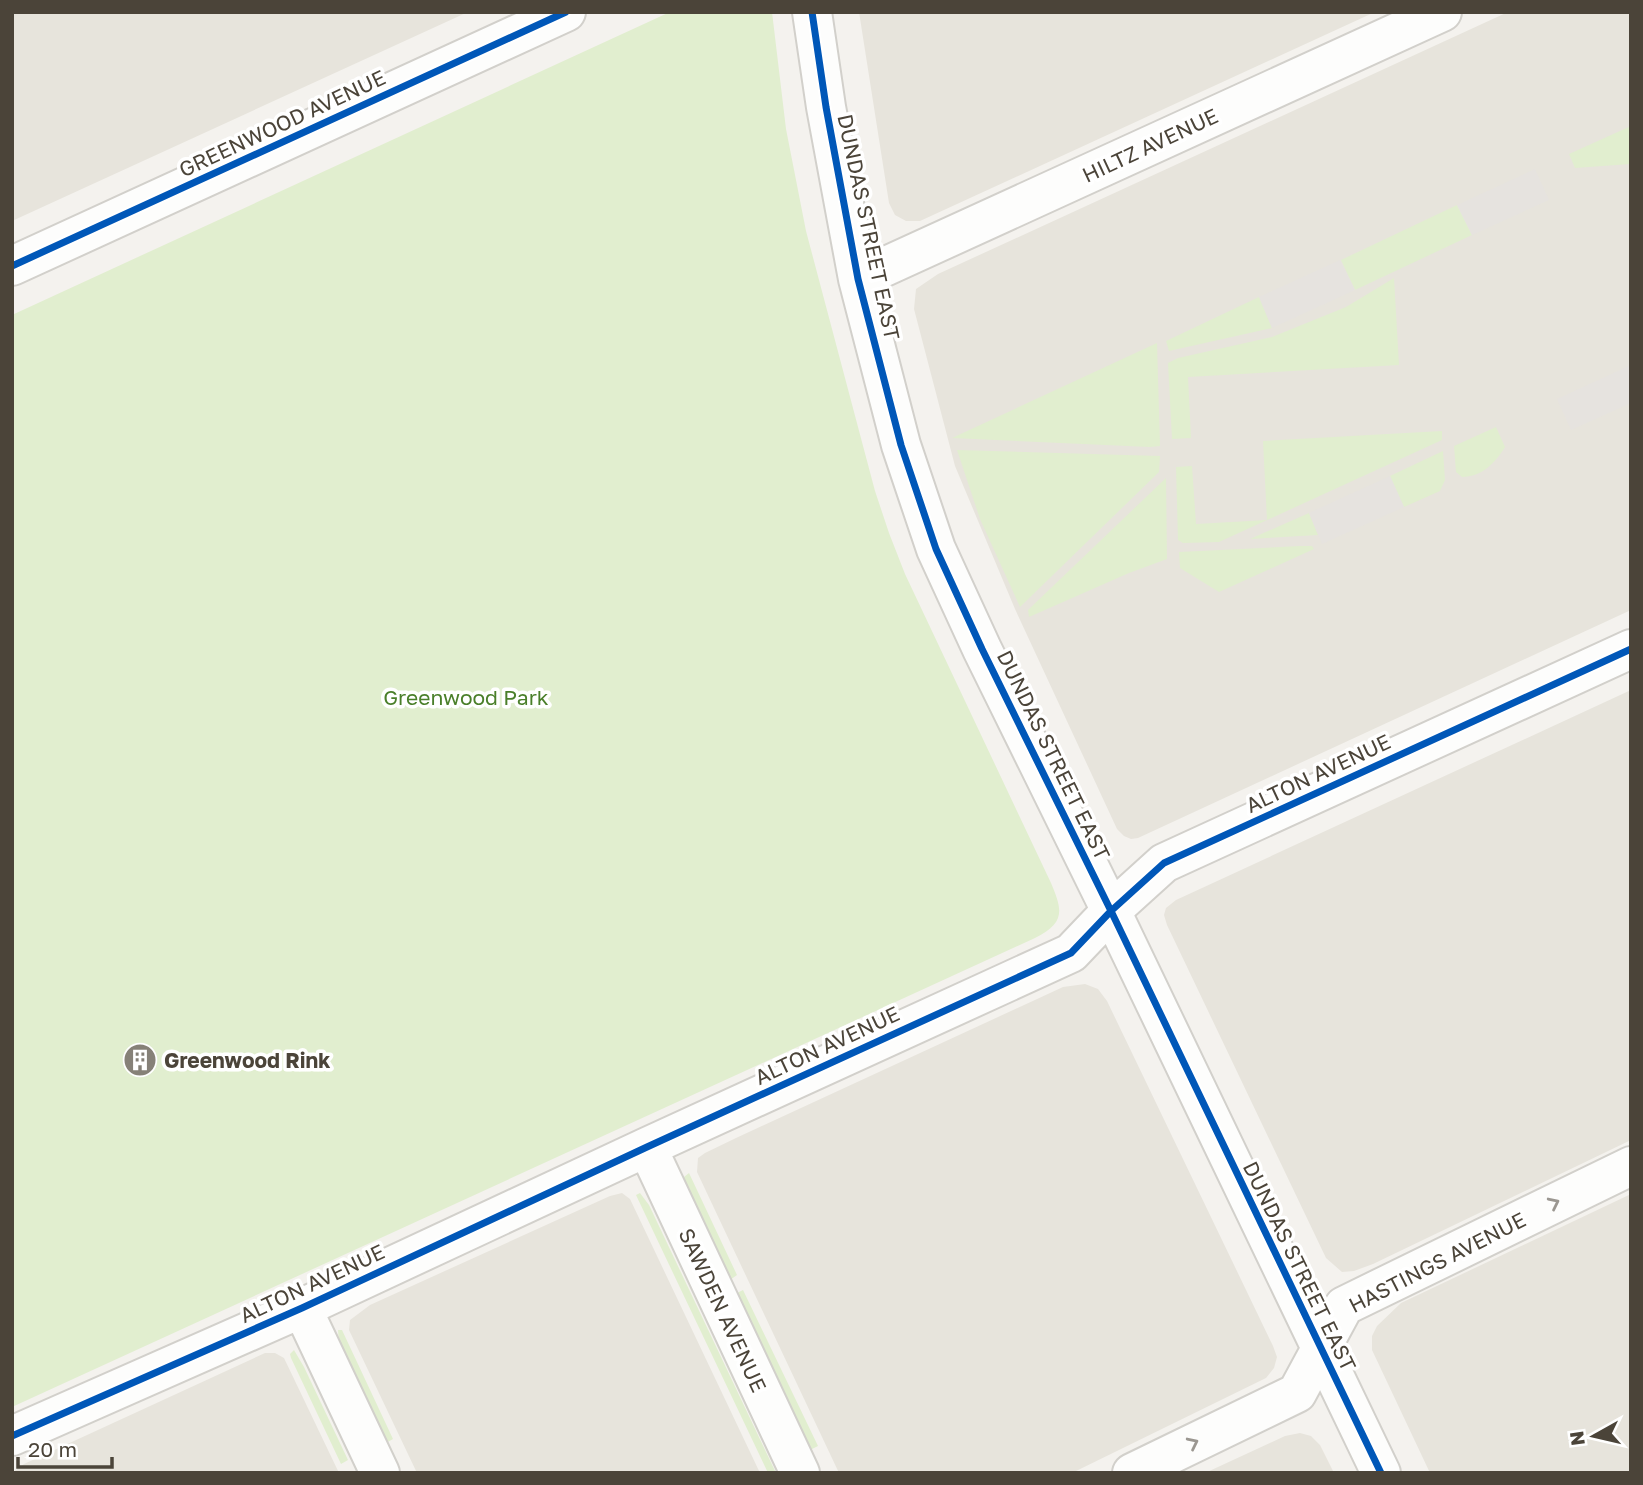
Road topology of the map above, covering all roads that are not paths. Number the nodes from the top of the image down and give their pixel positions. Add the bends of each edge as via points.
1 (566, 12) edge
2 (812, 12) edge
3 (1442, 12) edge
4 (12, 266) edge
5 (858, 279) junction
6 (1631, 649) edge
7 (1111, 911) junction
8 (647, 1147) junction
9 (1631, 1166) edge
10 (302, 1308) junction
11 (1321, 1349) junction
12 (12, 1436) edge
13 (380, 1473) edge
14 (800, 1473) edge
15 (1132, 1473) edge
16 (1381, 1473) edge

1 - 4 street, GREENWOOD AVENUE
2 - 5 street, DUNDAS STREET EAST
3 - 5 street, HILTZ AVENUE
5 - 7 street, DUNDAS STREET EAST via 901,445 936,549
6 - 7 street, ALTON AVENUE via 1164,863
7 - 8 street, ALTON AVENUE via 1072,953
7 - 11 street, DUNDAS STREET EAST
8 - 10 street, ALTON AVENUE
8 - 14 street, SAWDEN AVENUE
11 -> 9 street, HASTINGS AVENUE via 1344,1306
10 - 12 street, ALTON AVENUE
10 - 13 street
15 -> 11 street, HASTINGS AVENUE via 1297,1394
11 - 16 street, DUNDAS STREET EAST

